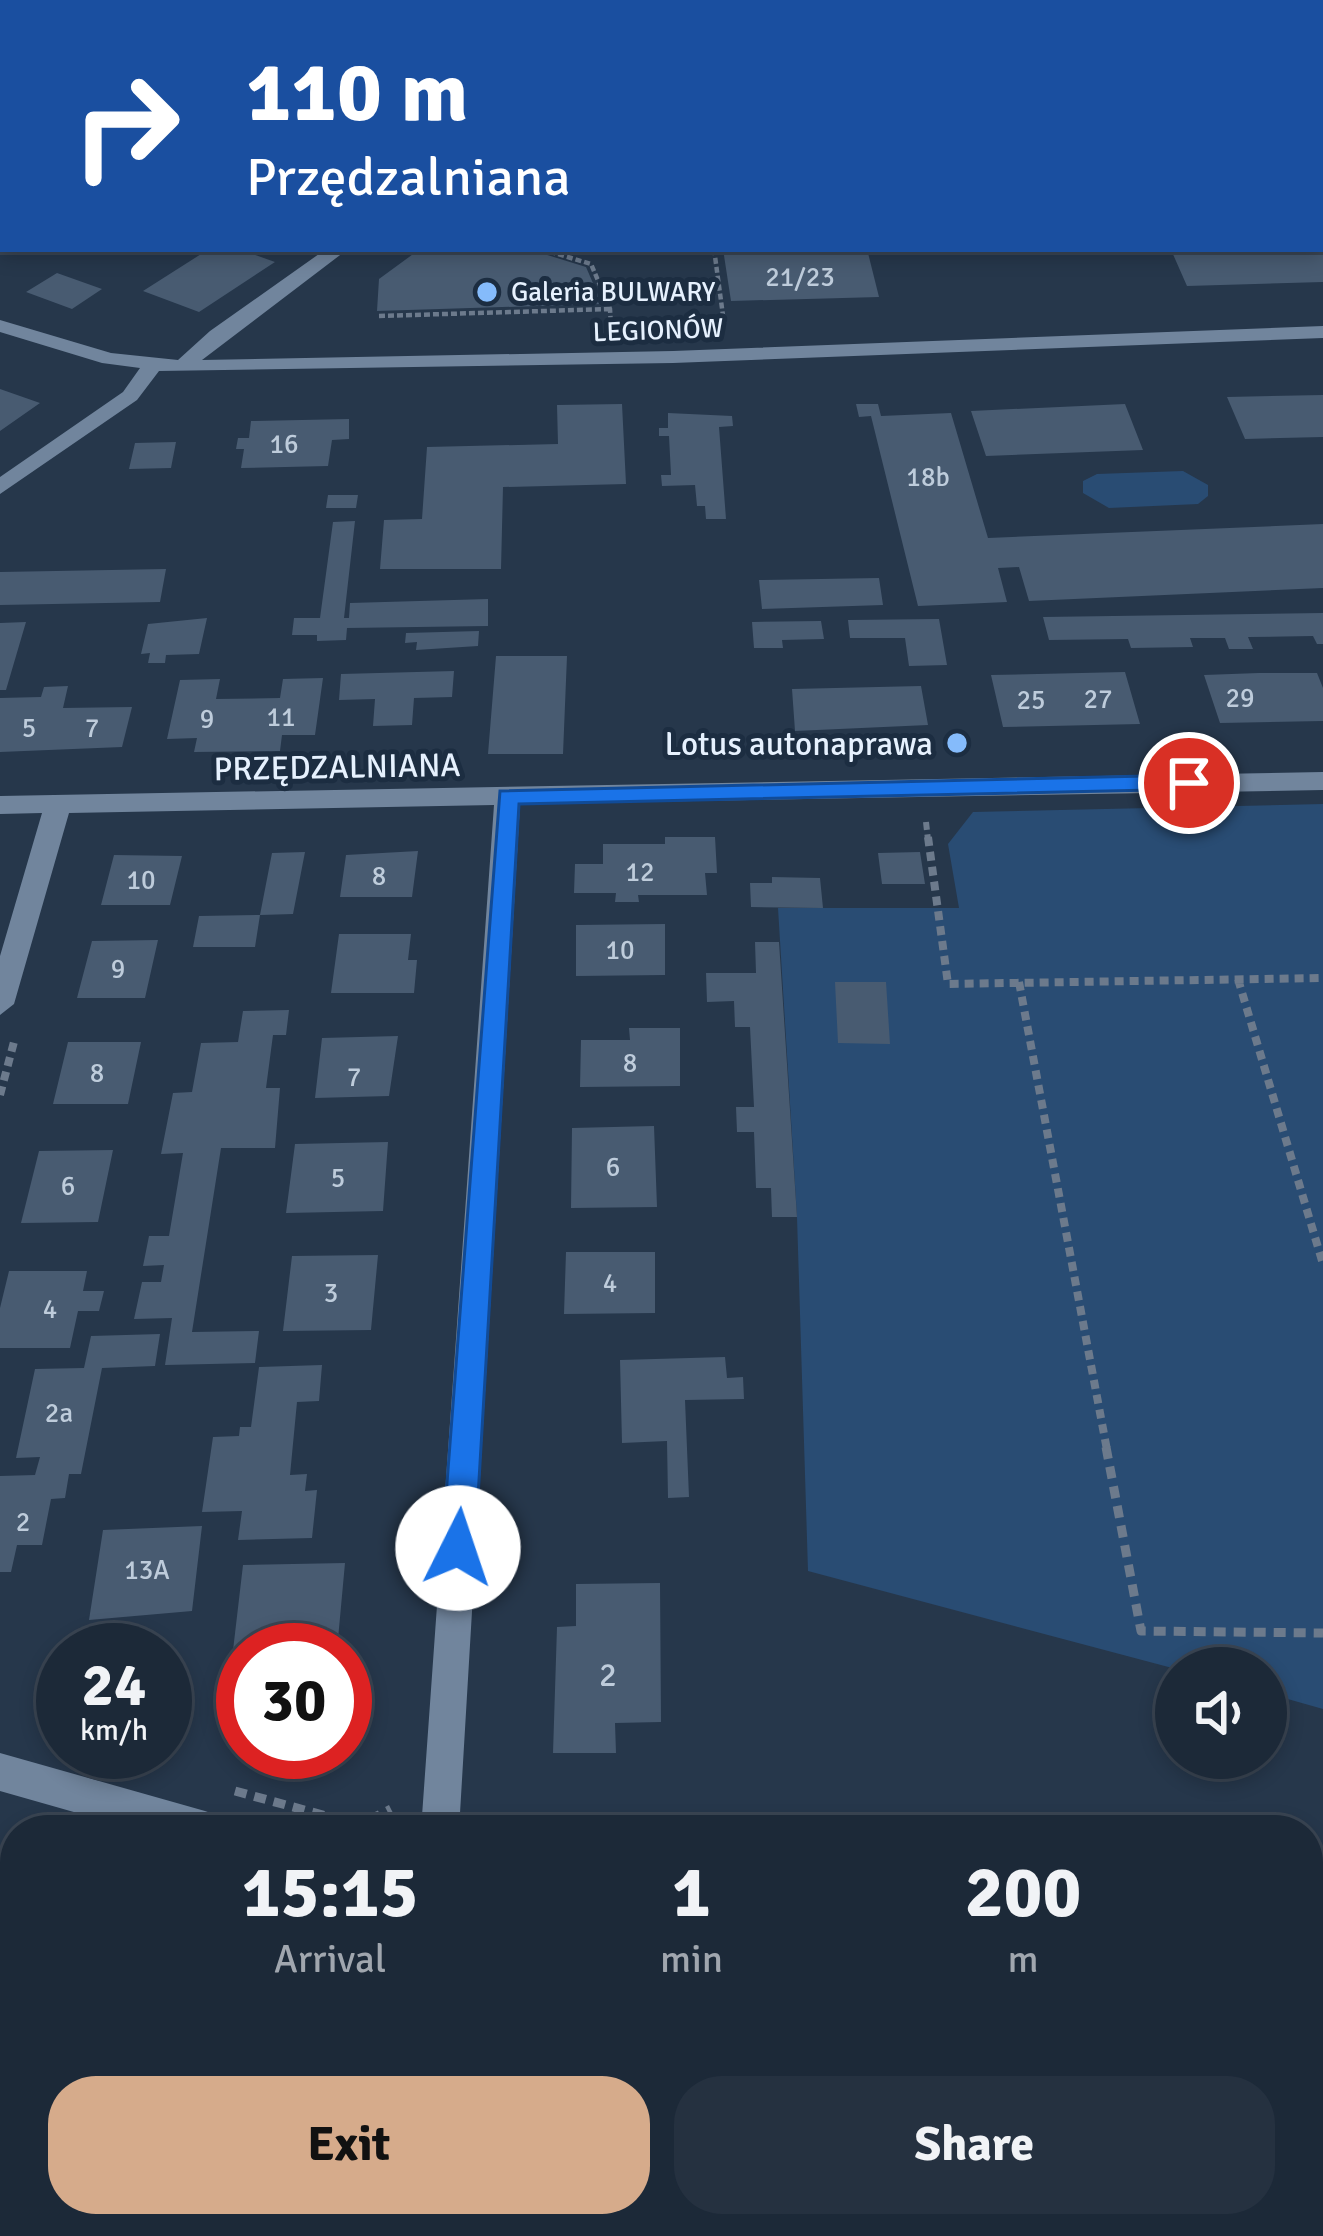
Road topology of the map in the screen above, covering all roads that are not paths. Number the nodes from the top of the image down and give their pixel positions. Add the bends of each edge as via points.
1 (334, 252) edge
2 (0, 326) edge
3 (1323, 332) edge
4 (152, 366) junction
5 (183, 367) junction
6 (0, 487) edge
7 (1323, 781) edge
8 (508, 796) junction
9 (58, 804) junction
10 (0, 805) edge
11 (0, 1004) edge
12 (0, 1772) edge
13 (152, 1815) edge
14 (441, 1815) edge

1 - 5 street
2 - 4 street, LEGIONÓW
3 - 5 street, LEGIONÓW
4 - 5 street, LEGIONÓW
4 - 6 street via 130,395
7 - 8 street, PRZĘDZALNIANA
8 - 9 street, PRZĘDZALNIANA
8 - 14 street
9 - 10 street, PRZĘDZALNIANA
9 - 11 street
12 - 13 street

